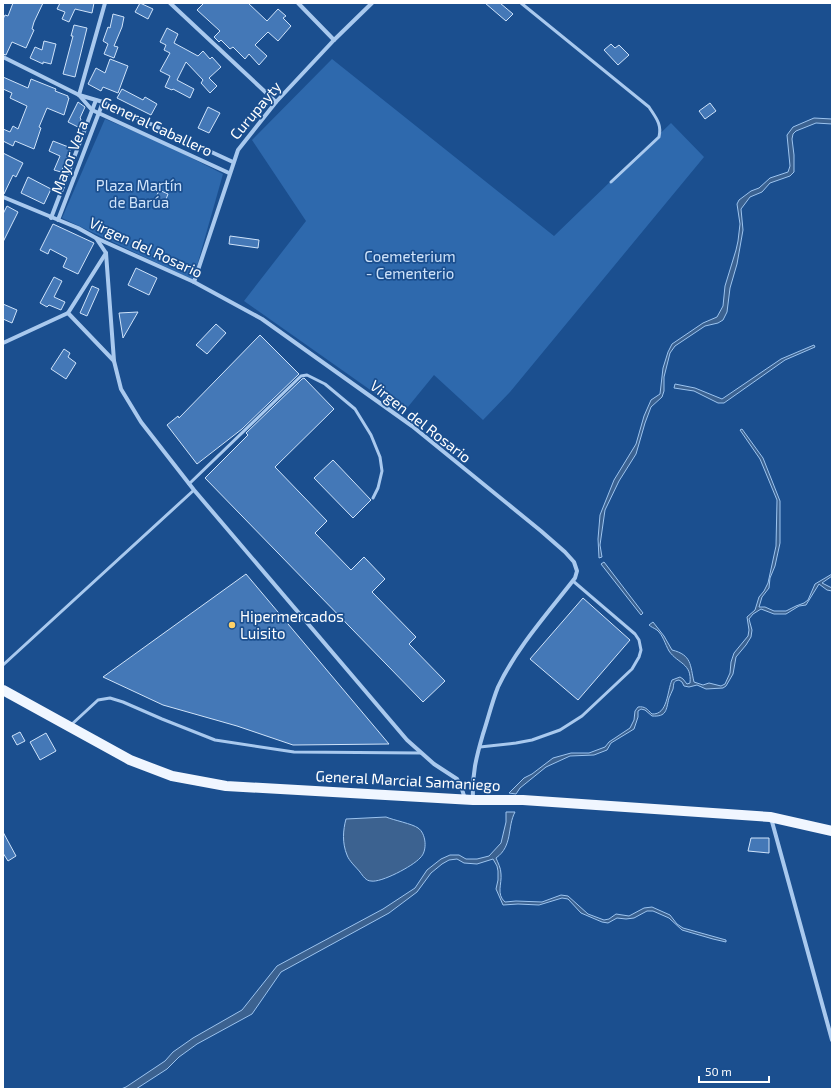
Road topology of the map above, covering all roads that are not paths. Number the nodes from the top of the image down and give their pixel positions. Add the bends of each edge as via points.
1 (105, 3) edge
2 (170, 3) edge
3 (298, 3) edge
4 (372, 3) edge
5 (521, 3) edge
6 (334, 40) junction
7 (3, 57) edge
8 (79, 95) junction
9 (96, 100) junction
10 (103, 102) junction
11 (276, 102) junction
12 (92, 110) junction
13 (99, 113) junction
14 (233, 162) junction
15 (229, 173) junction
16 (611, 182) dead end
17 (3, 197) edge
18 (51, 218) junction
19 (58, 220) junction
20 (96, 238) junction
21 (106, 253) junction
22 (194, 282) junction
23 (68, 313) junction
24 (3, 343) edge
25 (114, 361) junction
26 (189, 484) junction
27 (194, 490) junction
28 (373, 498) dead end
29 (573, 581) junction
30 (3, 665) edge
31 (3, 690) edge
32 (70, 726) junction
33 (480, 747) junction
34 (422, 753) junction
35 (469, 800) junction
36 (770, 818) junction
37 (832, 831) edge
38 (832, 1040) edge

1 - 8 street
2 - 11 street
3 - 6 street
4 - 6 street, Curupayty
5 - 16 lane via 649,107 658,120 661,129 659,137
6 - 11 street, Curupayty
7 - 8 street, General Caballero
8 - 9 street, General Caballero
8 - 12 street, General Caballero
9 - 10 street, General Caballero
9 - 12 street, Mayor Vera
10 - 13 street, Mayor Vera
10 - 14 street, General Caballero
11 - 14 street, Curupayty via 238,150
12 - 13 street, General Caballero
12 - 18 street, Mayor Vera
13 - 15 street, General Caballero
13 - 19 street, Mayor Vera
14 - 15 street, Curupayty
15 - 22 street, Curupayty
17 - 18 street, Virgen del Rosario
18 - 19 street, Virgen del Rosario
19 - 20 street, Virgen del Rosario
20 - 21 street
20 - 22 street, Virgen del Rosario
21 - 23 street
21 - 25 street
22 - 29 street, Virgen del Rosario via 262,319 412,426 565,552 576,567 577,574
23 - 24 street
23 - 25 street
25 - 26 street via 121,388 141,422
26 - 27 street
26 - 28 lane via 301,376 307,375 325,384 355,409 371,435 380,457 382,471 381,481
27 - 30 lane
27 - 34 street via 407,740
29 - 33 street via 510,664 498,689
29 - 33 lane via 635,634 641,650 639,657 632,669 582,716 560,730 532,740
31 - 32 main road, General Marcial Samaniego
32 - 34 lane via 98,700 110,698 215,740 294,752
32 - 35 main road, General Marcial Samaniego via 130,760 179,778 226,786
33 - 35 street
34 - 35 street via 457,779
35 - 36 main road, General Marcial Samaniego via 523,800
36 - 37 main road, General Marcial Samaniego
36 - 38 street

